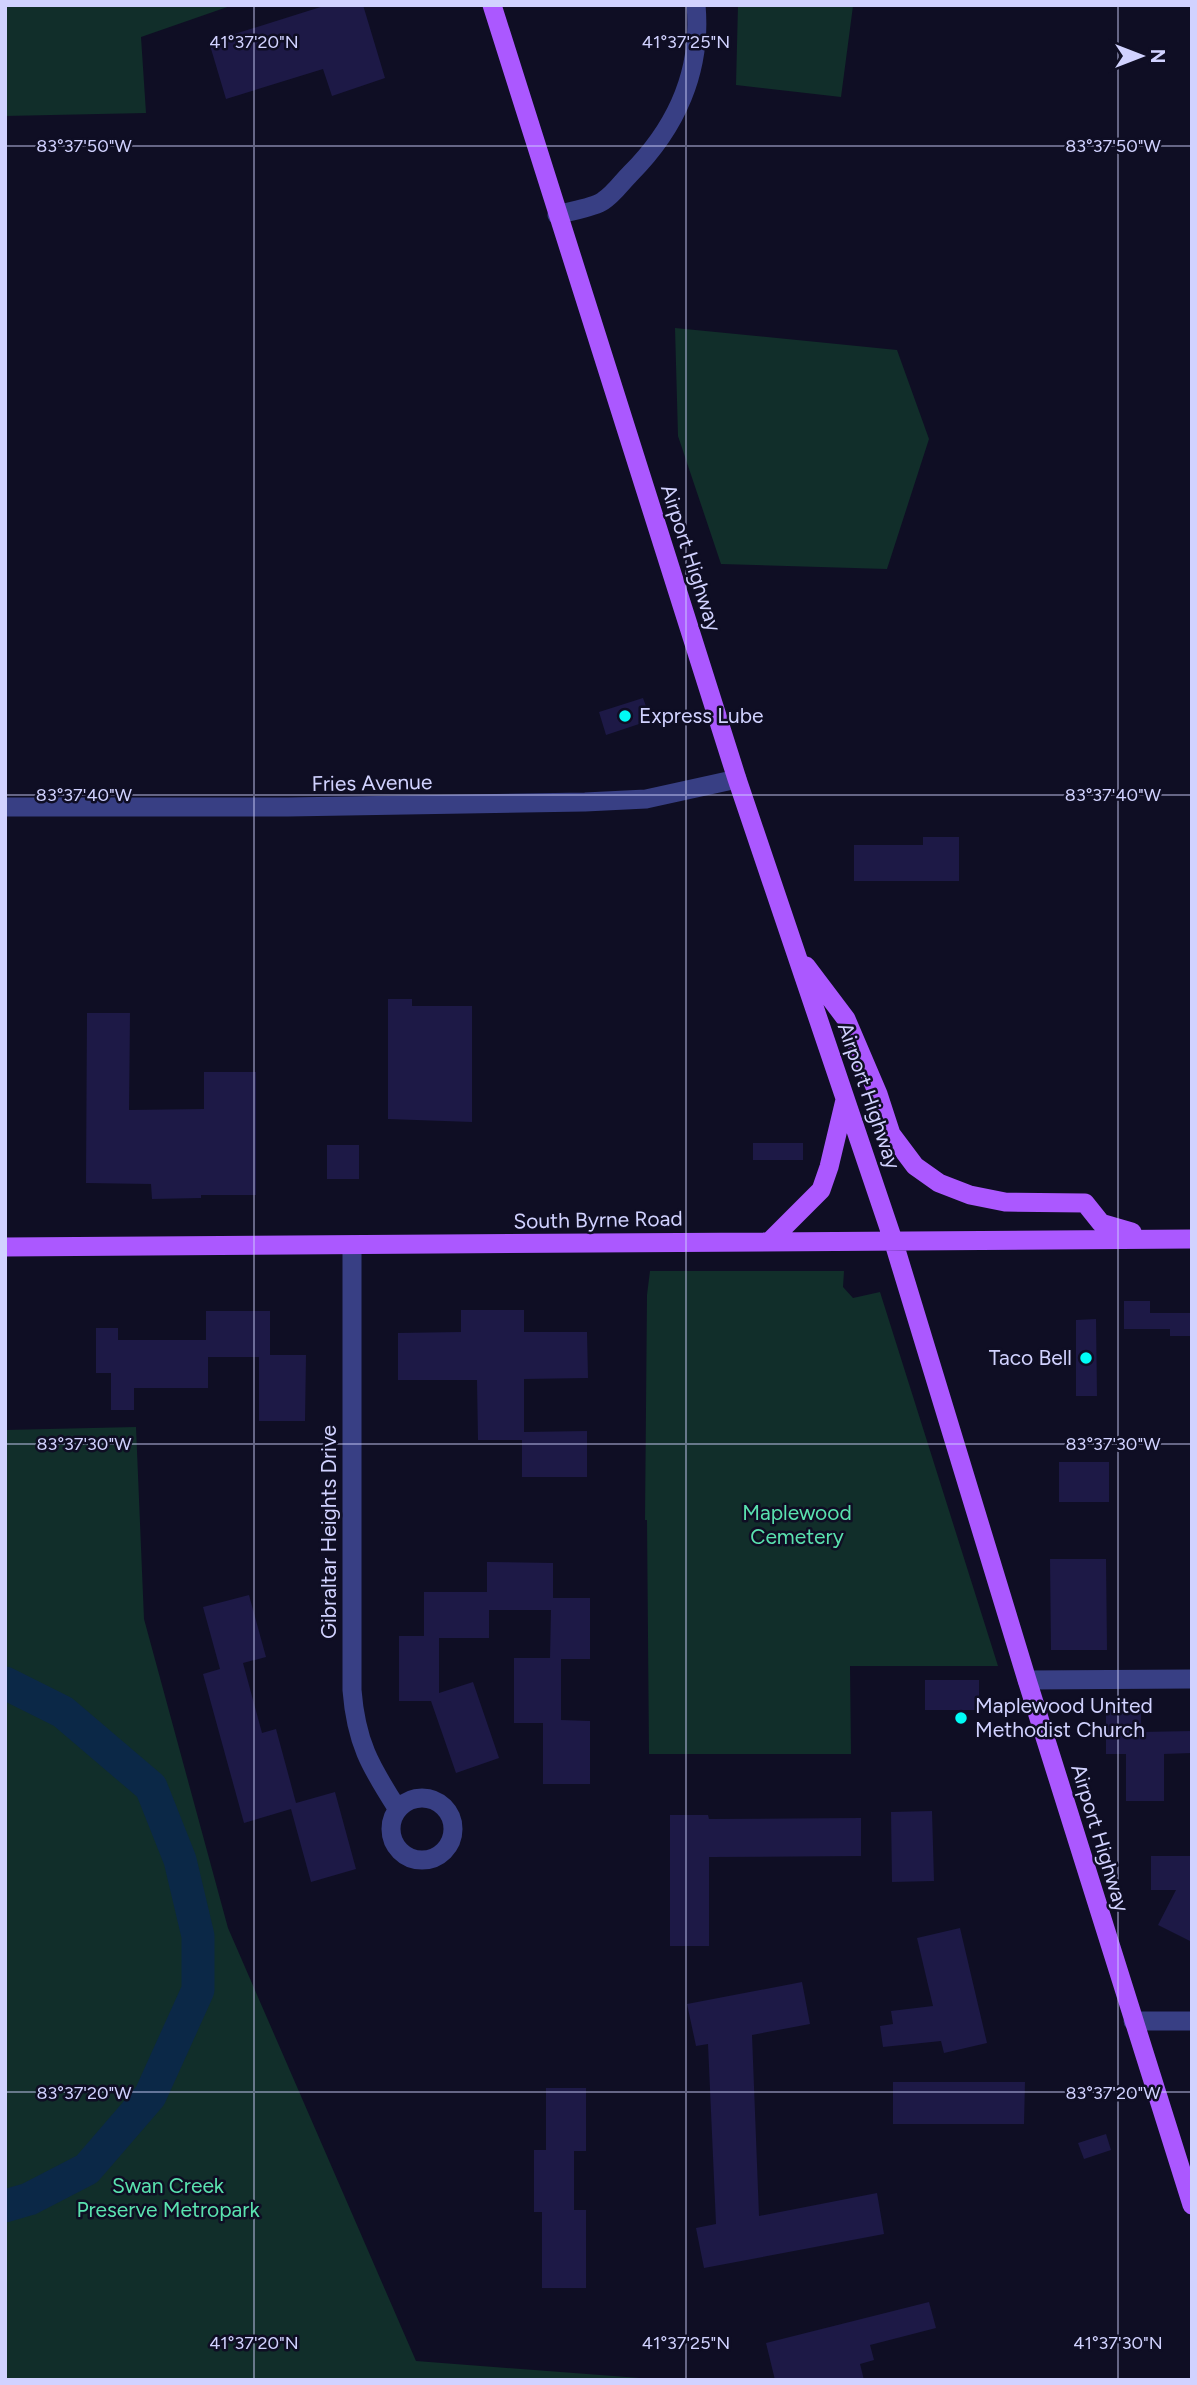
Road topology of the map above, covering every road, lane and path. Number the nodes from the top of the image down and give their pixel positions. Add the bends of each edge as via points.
1 (492, 5) edge
2 (696, 5) edge
3 (557, 215) junction
4 (737, 779) junction
5 (5, 807) edge
6 (796, 953) junction
7 (845, 1099) junction
8 (1153, 1239) junction
9 (1192, 1239) edge
10 (893, 1240) junction
11 (770, 1241) junction
12 (352, 1245) junction
13 (5, 1247) edge
14 (1192, 1679) edge
15 (1027, 1680) junction
16 (397, 1808) dead end
17 (1133, 2021) junction
18 (1192, 2021) edge
19 (1192, 2205) edge

1 - 3 main road, Airport Highway
2 - 3 street via 693,68 665,133 603,201
3 - 4 main road, Airport Highway
4 - 5 street, Fries Avenue via 646,799 585,802
4 - 6 main road, Airport Highway
6 - 7 main road, Airport Highway
6 - 8 main road via 846,1019 891,1134 915,1166 939,1183 970,1195 1005,1202 1086,1203 1101,1223
7 - 10 main road, Airport Highway
7 - 11 main road via 821,1191
8 - 9 main road, South Byrne Road
8 - 10 main road, South Byrne Road
10 - 11 main road, South Byrne Road
10 - 15 main road, Airport Highway
11 - 12 main road, South Byrne Road
12 - 13 main road, South Byrne Road
12 - 16 street, Gibraltar Heights Drive via 355,1720 363,1749
14 - 15 street
15 - 17 main road, Airport Highway
17 - 18 street
17 - 19 main road, Airport Highway

